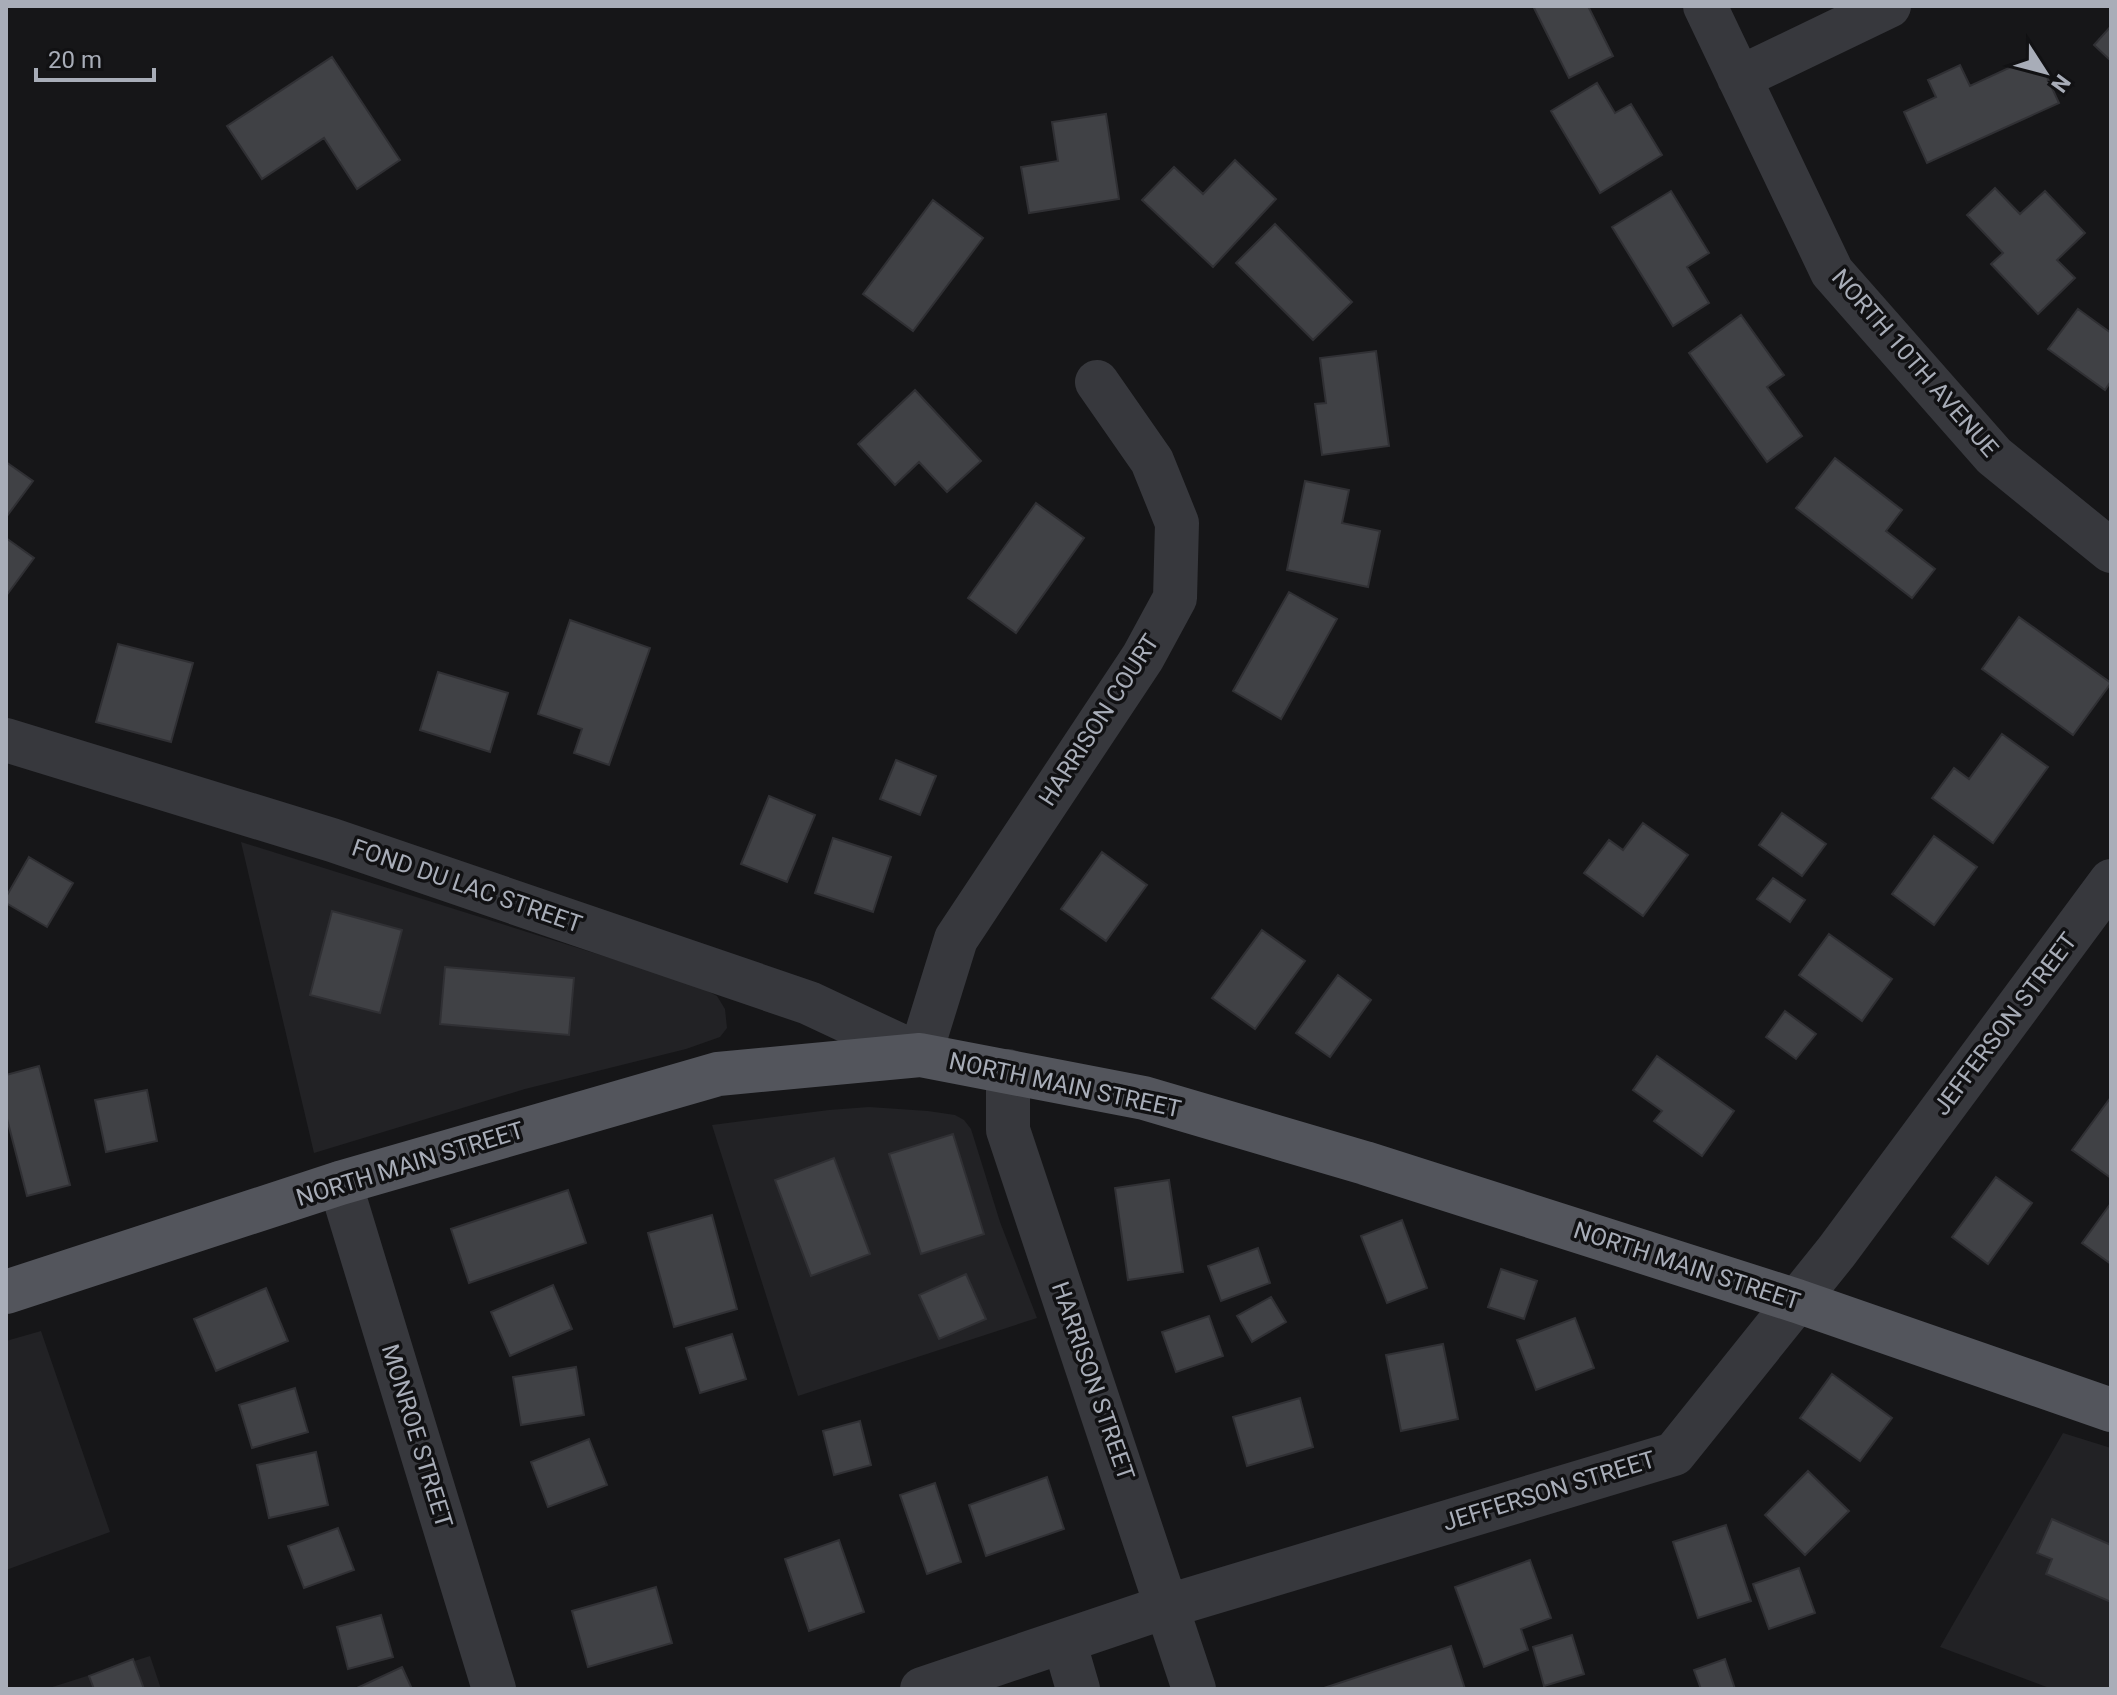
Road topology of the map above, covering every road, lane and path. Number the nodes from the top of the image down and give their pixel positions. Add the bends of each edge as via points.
1 (1705, 6) edge
2 (1889, 6) edge
3 (1739, 78) junction
4 (1097, 382) dead end
5 (2111, 551) edge
6 (6, 740) edge
7 (2111, 881) edge
8 (920, 1055) junction
9 (1008, 1071) junction
10 (340, 1183) junction
11 (6, 1292) edge
12 (1797, 1301) junction
13 (2111, 1410) edge
14 (1168, 1606) junction
15 (1064, 1641) junction
16 (928, 1688) edge
17 (494, 1689) edge
18 (1078, 1689) edge
19 (1194, 1689) edge

1 - 3 street, NORTH 10TH AVENUE
2 - 3 street
3 - 5 street, NORTH 10TH AVENUE via 1832,272 1994,456
4 - 8 street, HARRISON COURT via 1152,461 1177,523 1175,598 1143,657 956,939
6 - 8 street, FOND DU LAC STREET via 332,840 809,1003
7 - 12 street, JEFFERSON STREET
8 - 9 main road, NORTH MAIN STREET
8 - 10 main road, NORTH MAIN STREET via 718,1074
9 - 12 main road, NORTH MAIN STREET via 1144,1098
9 - 14 street, HARRISON STREET via 1008,1130
10 - 11 main road, NORTH MAIN STREET
10 - 17 street, MONROE STREET
12 - 13 main road, NORTH MAIN STREET
12 - 14 street, JEFFERSON STREET via 1674,1454
14 - 15 street, JEFFERSON STREET
14 - 19 street, HARRISON STREET
15 - 16 street, JEFFERSON STREET
15 - 18 street

